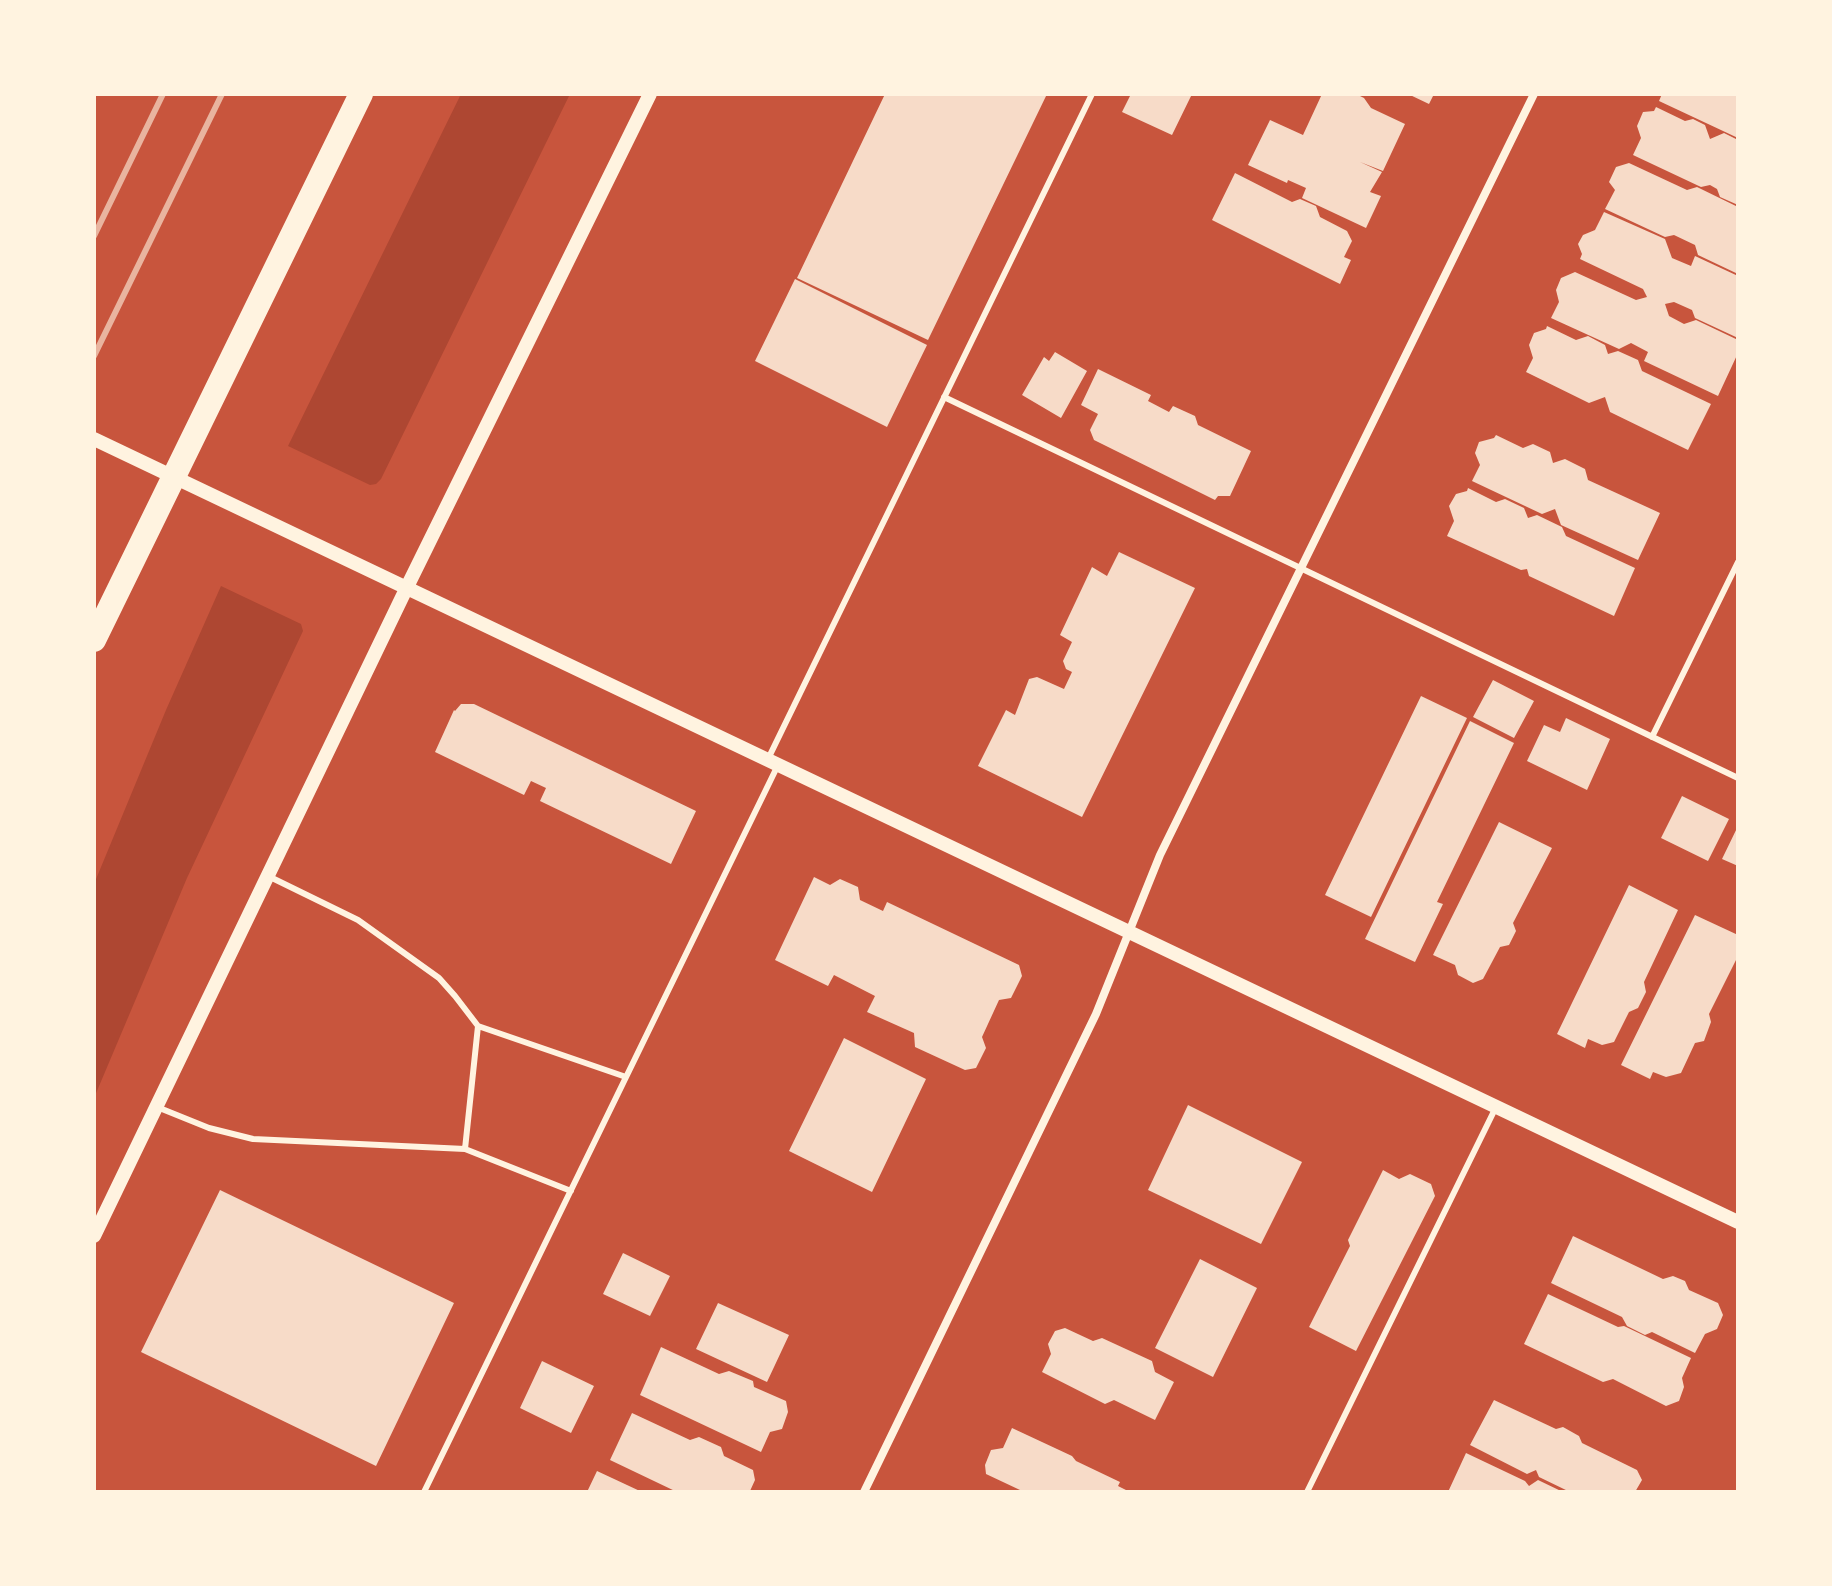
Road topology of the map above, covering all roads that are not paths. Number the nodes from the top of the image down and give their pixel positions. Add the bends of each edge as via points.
1 (361, 94) edge
2 (650, 94) edge
3 (1092, 94) edge
4 (1534, 94) edge
5 (944, 397) junction
6 (94, 439) edge
7 (1738, 562) edge
8 (1301, 568) junction
9 (407, 587) junction
10 (94, 640) edge
11 (1652, 737) junction
12 (773, 762) junction
13 (1738, 778) edge
14 (268, 876) junction
15 (1130, 932) junction
16 (478, 1026) junction
17 (626, 1077) junction
18 (157, 1107) junction
19 (1496, 1107) junction
20 (465, 1149) junction
21 (571, 1191) junction
22 (1738, 1222) edge
23 (94, 1236) edge
24 (424, 1492) edge
25 (864, 1492) edge
26 (1307, 1492) edge

1 - 10 highway
2 - 9 street
3 - 5 lane
4 - 8 street
5 - 8 lane
5 - 12 lane
6 - 9 street
7 - 11 lane
8 - 11 lane
8 - 15 street via 1160,855
9 - 12 street
9 - 14 street
11 - 13 lane
12 - 15 street
12 - 17 lane
14 - 16 lane via 358,920 439,978
14 - 18 street
15 - 19 street
15 - 25 street via 1096,1014
16 - 17 lane
16 - 20 lane
17 - 21 lane
18 - 20 lane via 253,1139
18 - 23 street
19 - 22 street
19 - 26 lane
20 - 21 lane
21 - 24 lane

